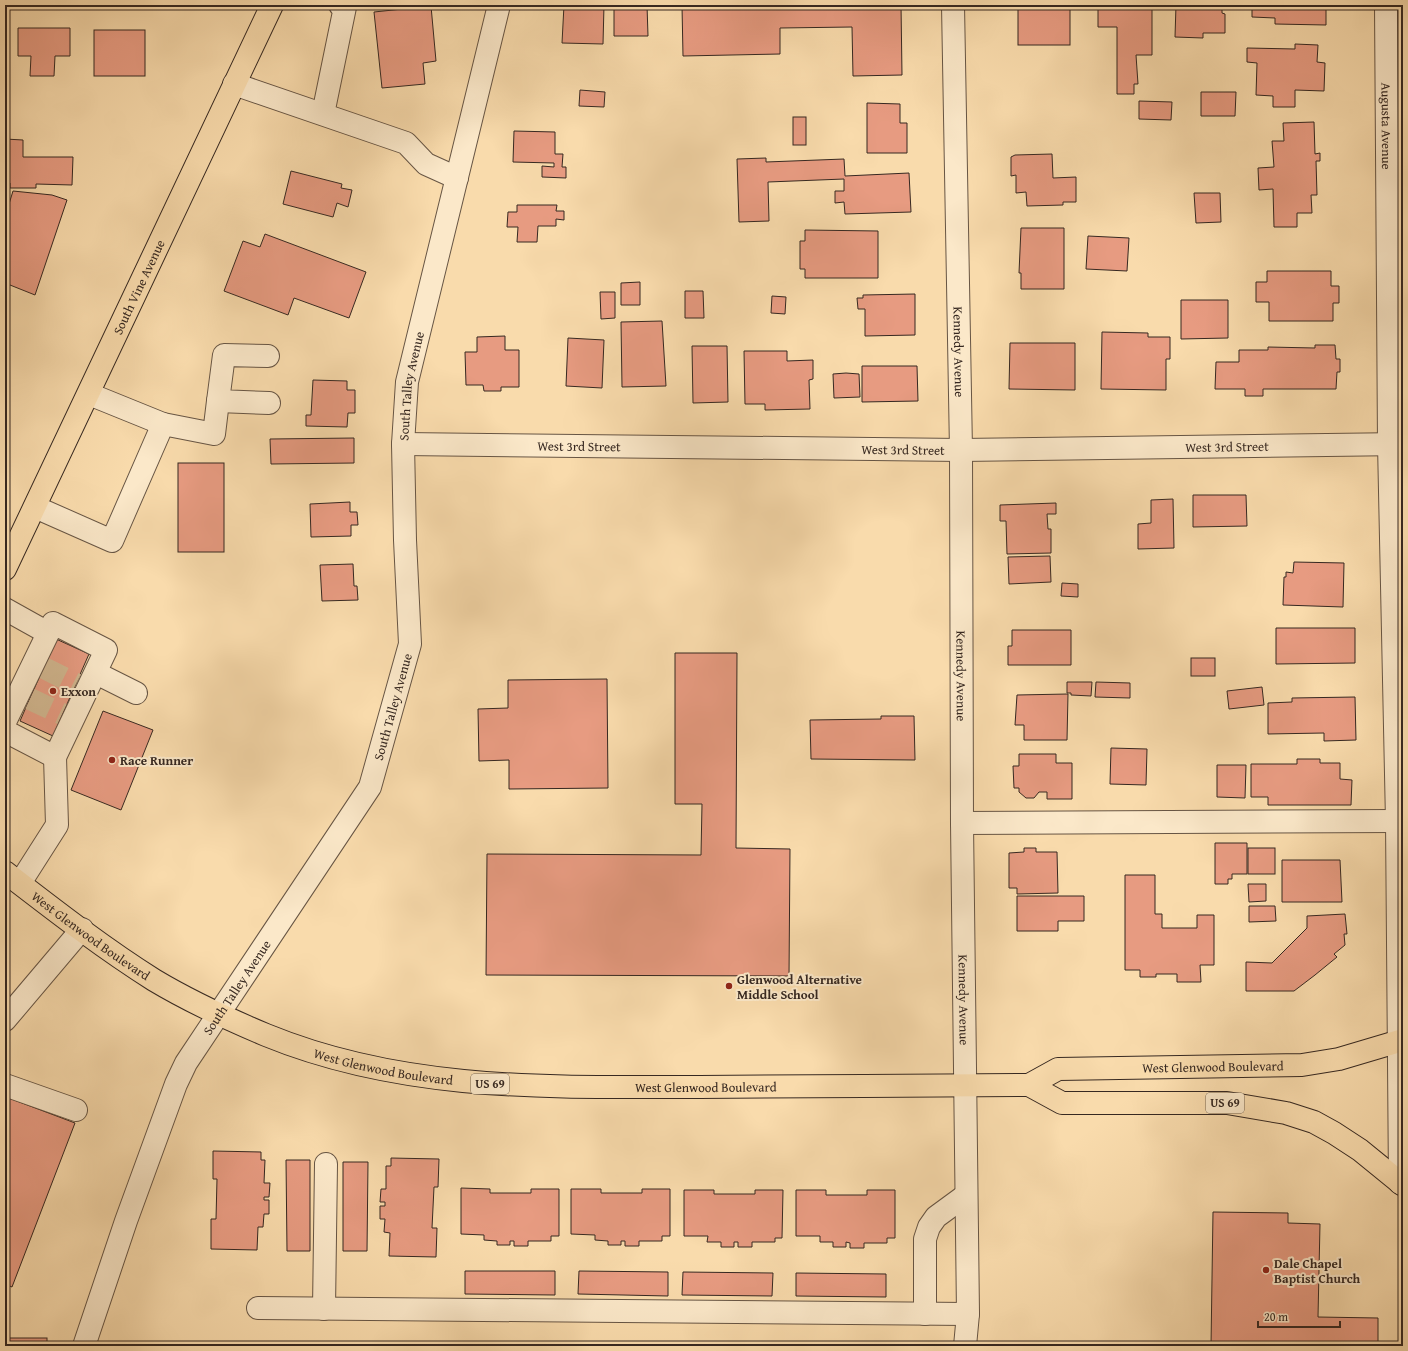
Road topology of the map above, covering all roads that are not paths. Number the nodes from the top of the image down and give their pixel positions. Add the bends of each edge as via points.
1 (272, 5) edge
2 (340, 5) edge
3 (499, 5) edge
4 (953, 5) edge
5 (1386, 5) edge
6 (234, 84) junction
7 (323, 114) junction
8 (457, 178) junction
9 (268, 356) dead end
10 (89, 394) junction
11 (218, 401) junction
12 (270, 403) dead end
13 (163, 424) junction
14 (403, 444) junction
15 (1396, 444) edge
16 (961, 450) junction
17 (35, 507) junction
18 (5, 570) edge
19 (5, 609) edge
20 (48, 633) junction
21 (86, 682) junction
22 (136, 693) dead end
23 (5, 722) edge
24 (5, 731) edge
25 (55, 757) junction
26 (1397, 821) junction
27 (962, 823) junction
28 (12, 878) edge
29 (82, 929) junction
30 (220, 1013) junction
31 (5, 1020) edge
32 (1401, 1041) edge
33 (5, 1085) edge
34 (1029, 1085) junction
35 (964, 1086) junction
36 (76, 1110) dead end
37 (326, 1164) dead end
38 (1402, 1184) edge
39 (966, 1195) junction
40 (258, 1308) dead end
41 (324, 1309) junction
42 (924, 1314) junction
43 (968, 1314) junction
44 (84, 1346) edge
45 (965, 1346) edge

1 - 6 main road, South Vine Avenue
2 - 7 street via 345,7
3 - 8 street, South Talley Avenue
4 - 16 street, Kennedy Avenue
5 - 15 street, Augusta Avenue
6 - 7 street
6 - 10 main road, South Vine Avenue
7 - 8 street via 406,143 426,164
8 - 14 street, South Talley Avenue via 407,382
9 - 11 street via 224,355
10 - 13 street
10 - 17 main road, South Vine Avenue
11 - 12 street
11 - 13 street via 214,434
13 - 17 street via 112,541
14 - 16 street, West 3rd Street
14 - 30 street, South Talley Avenue via 410,644 370,787
15 - 16 street, West 3rd Street
15 - 26 street, Augusta Avenue
16 - 27 street, Kennedy Avenue
17 - 18 main road, South Vine Avenue
19 - 20 street
20 - 21 street via 53,623 106,650
20 - 23 street via 39,665 25,696
21 - 22 street
21 - 25 street via 68,717
24 - 25 street
25 - 28 street via 57,825
26 - 27 street
26 - 32 street, Augusta Avenue
27 - 35 street, Kennedy Avenue
28 - 29 main road, West Glenwood Boulevard / US 69
29 - 30 main road, West Glenwood Boulevard / US 69 via 155,980
29 - 31 street
30 - 35 main road, West Glenwood Boulevard / US 69 via 266,1035 339,1059 419,1076 497,1085
30 - 44 street, South Talley Avenue via 186,1063 176,1084
32 - 34 main road, West Glenwood Boulevard / US 69 via 1339,1059 1302,1065 1058,1069
32 - 38 street, Augusta Avenue
33 - 36 street
34 - 35 main road, West Glenwood Boulevard / US 69
34 - 38 main road, West Glenwood Boulevard / US 69 via 1062,1103 1227,1103 1286,1113 1314,1122 1334,1133
35 - 39 street, Kennedy Avenue
37 - 41 street
39 - 42 street via 936,1217 924,1239
39 - 43 street, Kennedy Avenue
40 - 41 street
41 - 42 street
42 - 43 street
43 - 45 street, Kennedy Avenue

